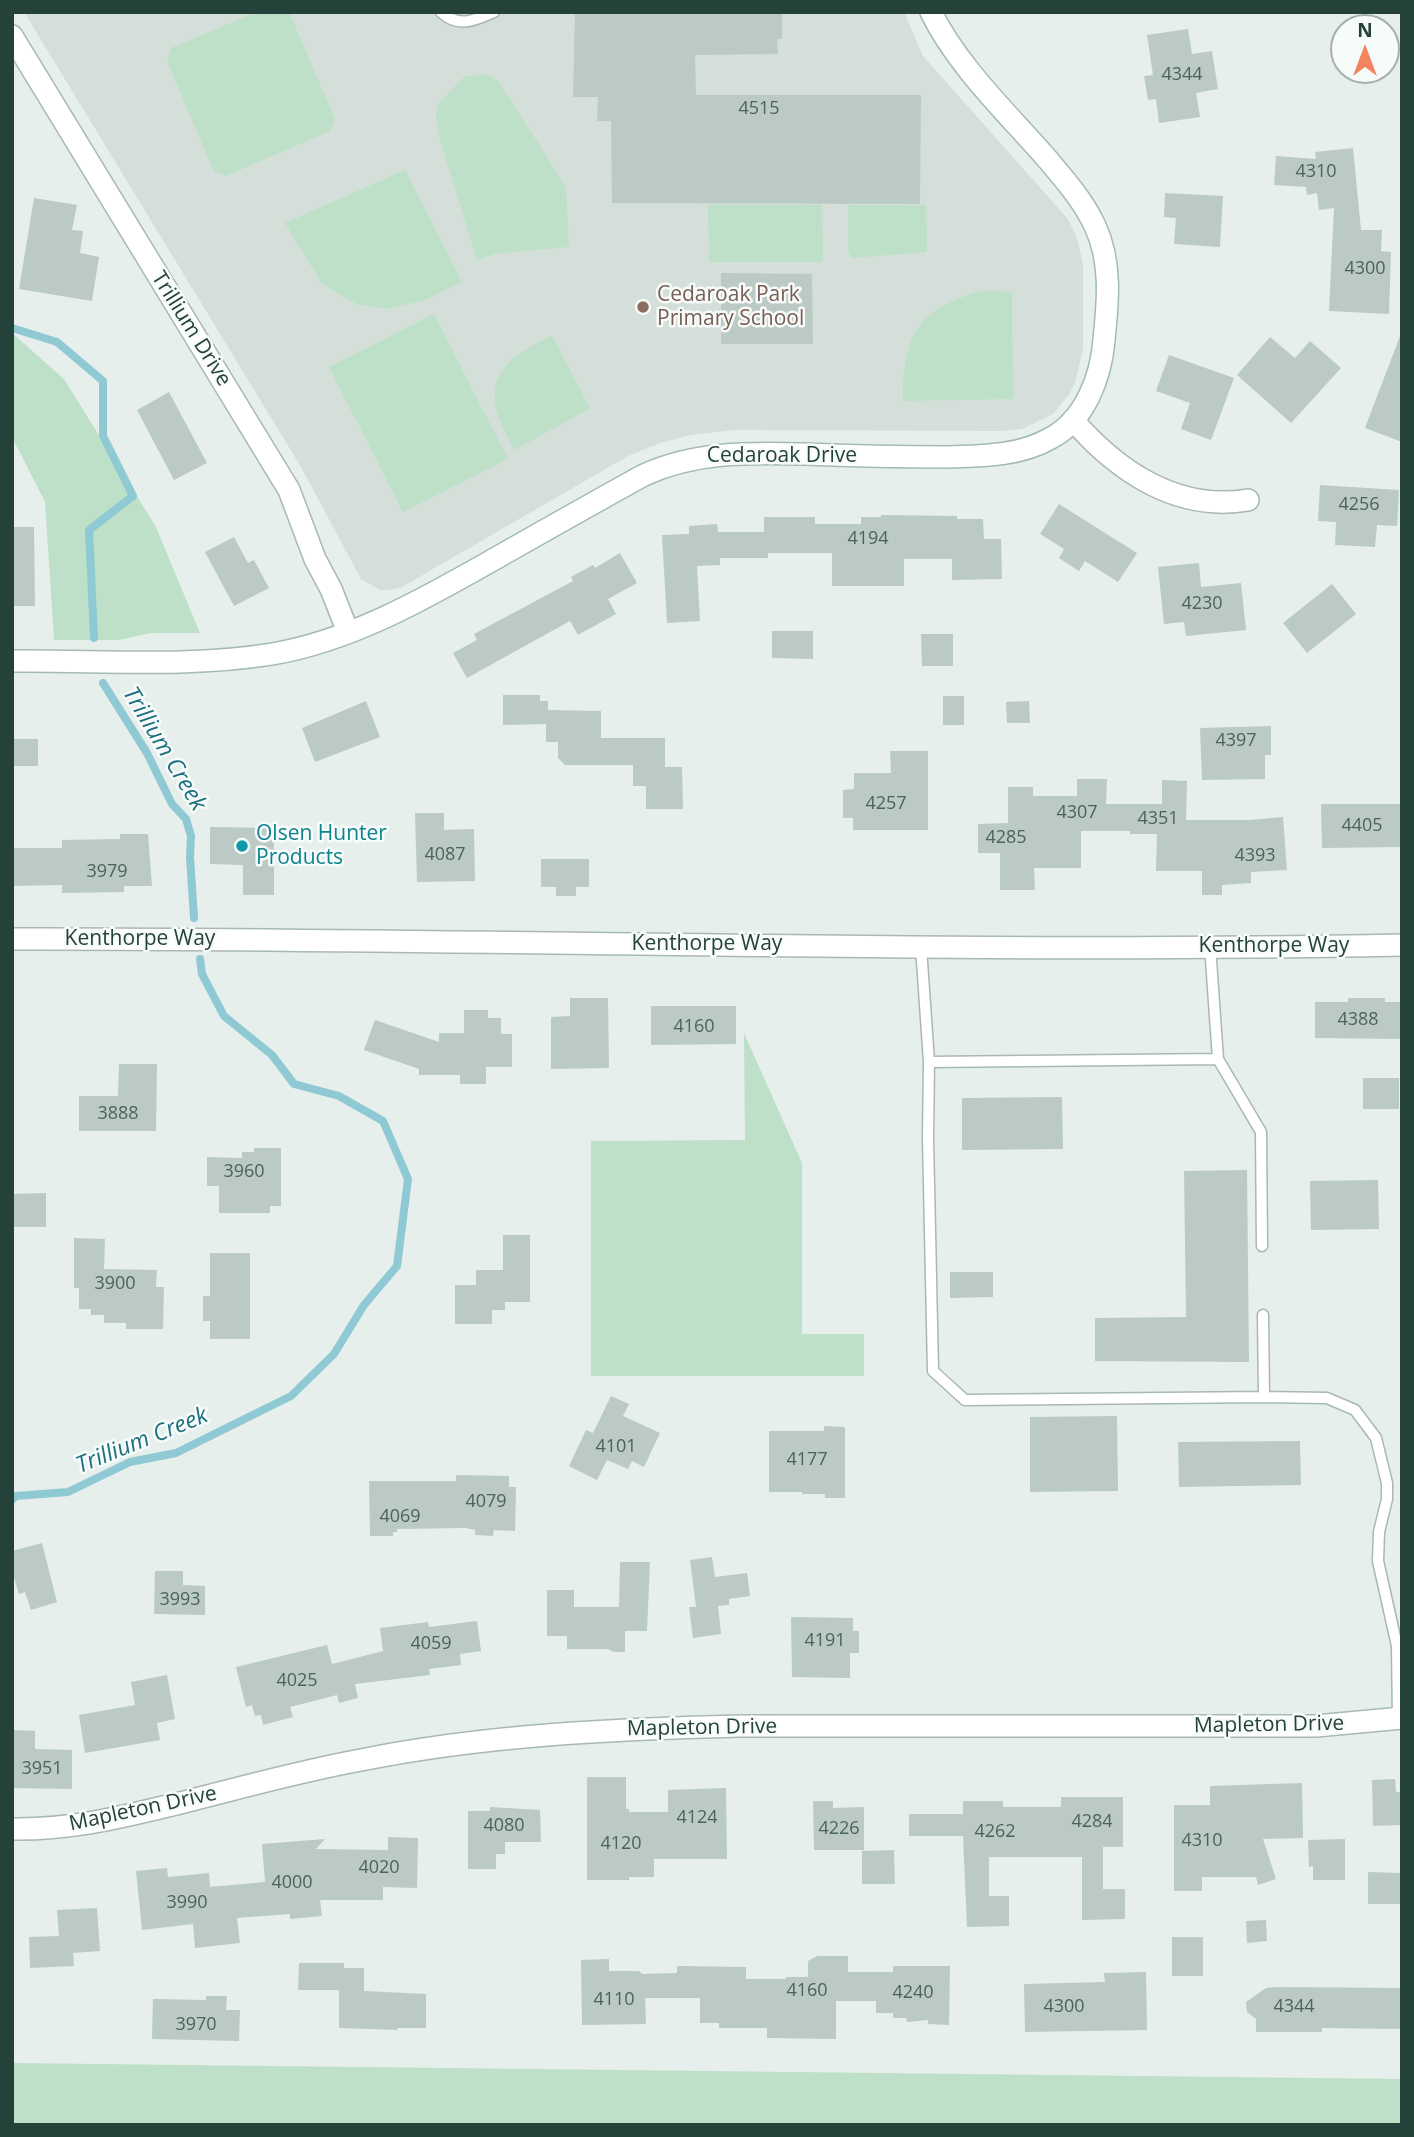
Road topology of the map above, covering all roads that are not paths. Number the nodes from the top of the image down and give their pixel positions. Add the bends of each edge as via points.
1 (441, 12) edge
2 (494, 12) edge
3 (931, 12) edge
4 (12, 36) edge
5 (1073, 420) junction
6 (1248, 499) dead end
7 (348, 632) junction
8 (12, 662) edge
9 (12, 939) edge
10 (1402, 945) edge
11 (1210, 946) junction
12 (921, 947) junction
13 (1218, 1059) junction
14 (929, 1062) junction
15 (1262, 1246) dead end
16 (1263, 1315) dead end
17 (1264, 1397) junction
18 (1400, 1719) edge
19 (12, 1829) edge

1 - 2 lane via 450,20 472,22
3 - 5 street, Cedaroak Drive via 951,47 1080,200 1103,244 1108,303 1104,347 1085,405
4 - 7 street, Trillium Drive via 289,489 314,559
5 - 6 street via 1117,464 1168,492 1230,503
5 - 7 street, Cedaroak Drive via 1035,446 998,454 738,453 667,465 444,588
7 - 8 street, Cedaroak Drive via 275,653 224,660
9 - 12 street, Kenthorpe Way
10 - 11 street, Kenthorpe Way
11 - 12 street, Kenthorpe Way
11 - 13 lane
12 - 14 lane
13 - 14 lane
13 - 15 lane via 1261,1132
14 - 17 lane via 933,1371 965,1400
16 - 17 lane
17 - 18 lane via 1327,1398 1355,1410 1376,1438 1387,1483 1378,1561 1397,1646
18 - 19 street, Mapleton Drive via 1316,1726 741,1726 568,1734 362,1759 79,1826

